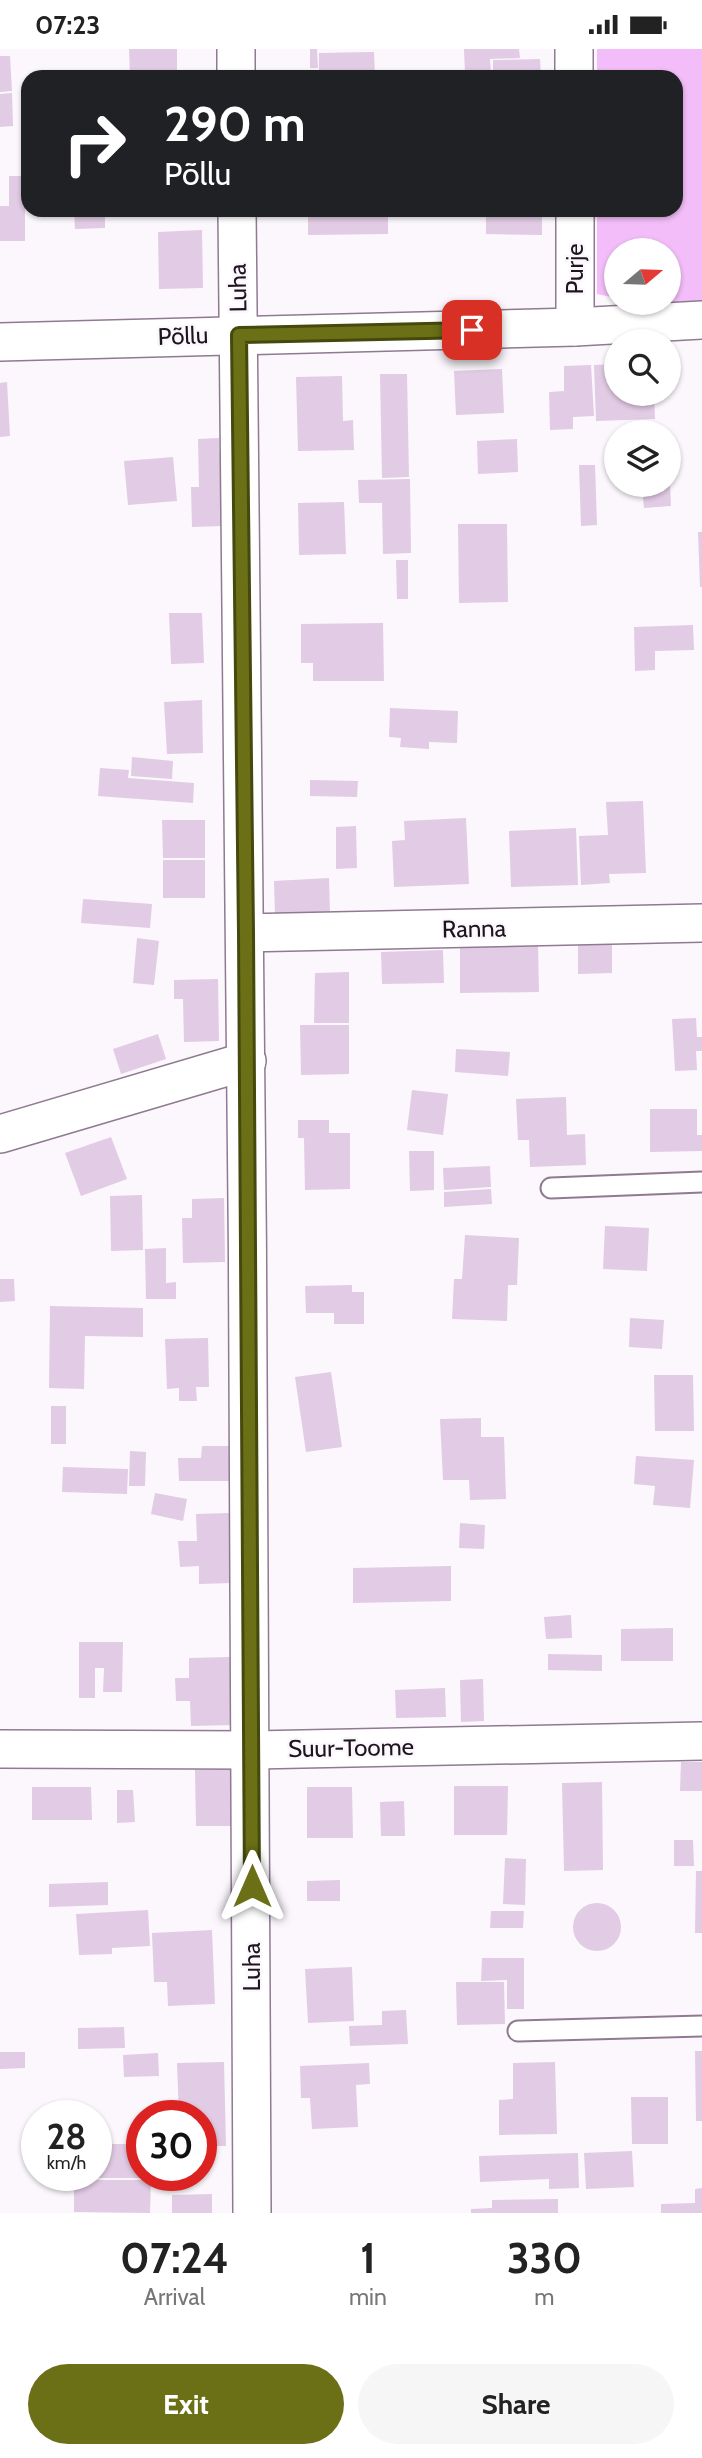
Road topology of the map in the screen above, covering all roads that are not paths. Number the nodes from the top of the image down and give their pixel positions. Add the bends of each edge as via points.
1 (236, 49) edge
2 (574, 49) edge
3 (236, 70) edge
4 (574, 70) edge
5 (237, 217) edge
6 (575, 217) edge
7 (702, 320) edge
8 (575, 327) junction
9 (239, 335) junction
10 (0, 342) edge
11 (702, 923) edge
12 (246, 933) junction
13 (247, 1061) junction
14 (0, 1134) edge
15 (702, 1182) edge
16 (551, 1188) dead end
17 (702, 1741) edge
18 (0, 1749) edge
19 (252, 1749) junction
20 (702, 2026) edge
21 (518, 2031) dead end
22 (252, 2213) edge

1 - 3 street
2 - 4 street
5 - 9 street, Luha
6 - 8 street, Purje
7 - 8 street, Põllu
8 - 9 street, Põllu
9 - 10 street, Põllu
9 - 12 street, Luha
11 - 12 street, Ranna
12 - 13 street, Luha
13 - 14 street
13 - 19 street, Luha
15 - 16 lane
17 - 19 street, Suur-Toome
18 - 19 street, Suur-Toome
19 - 22 street, Luha
20 - 21 lane

